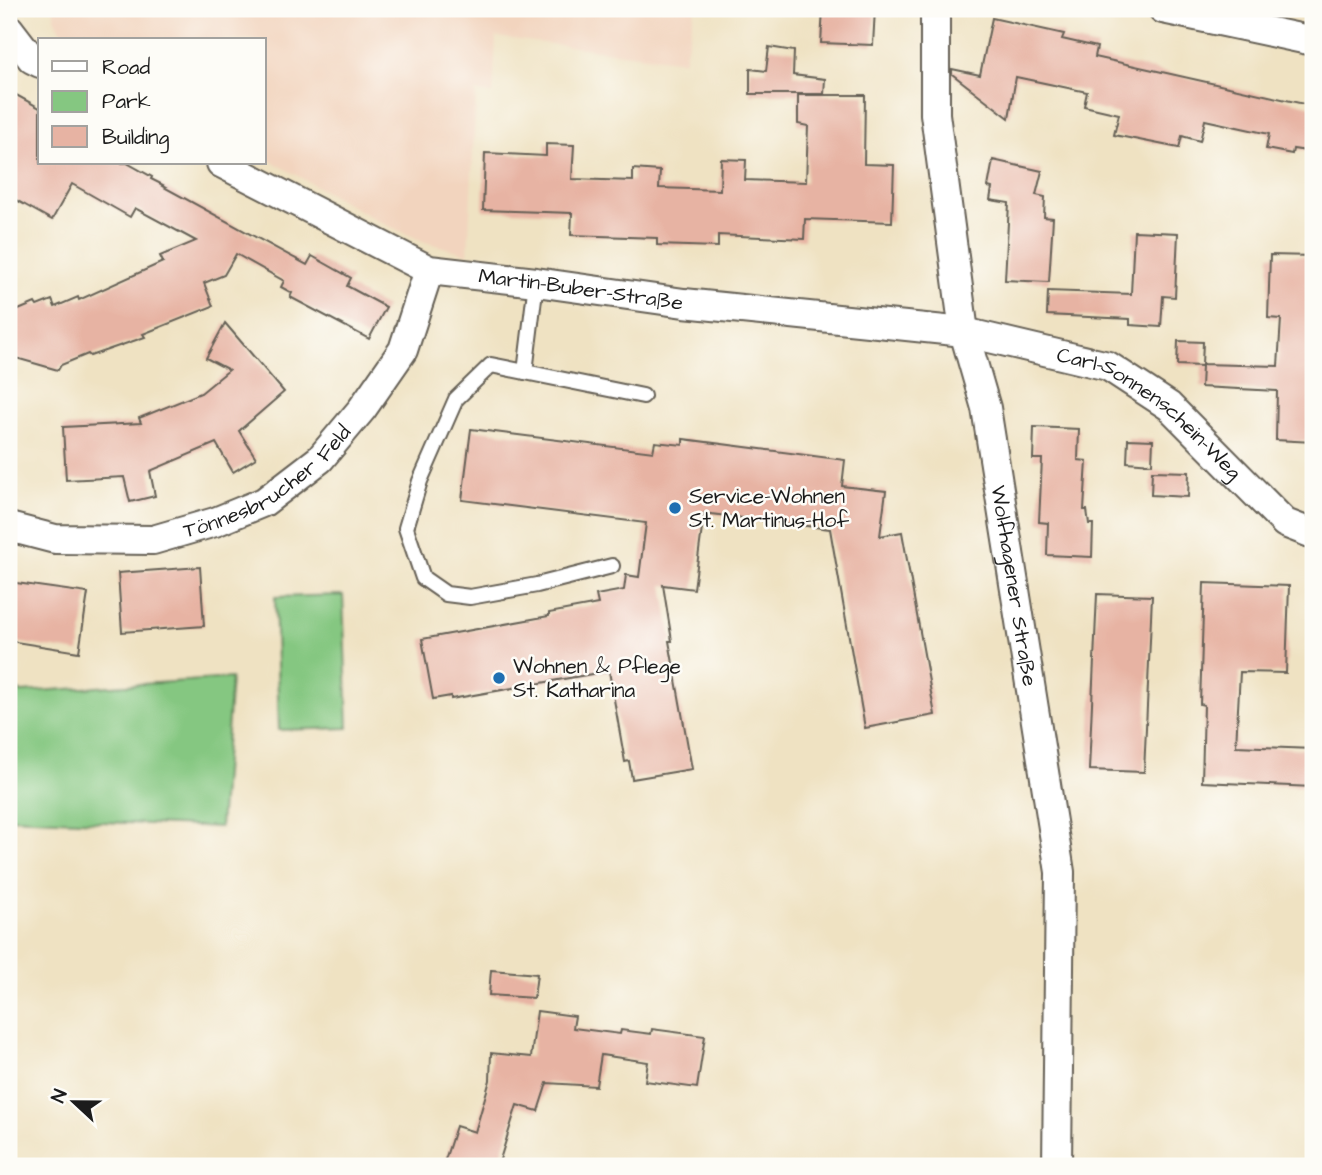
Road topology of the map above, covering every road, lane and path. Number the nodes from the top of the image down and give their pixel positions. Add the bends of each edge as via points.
1 (10, 9) edge
2 (935, 9) edge
3 (1163, 9) edge
4 (9, 29) edge
5 (1313, 41) edge
6 (38, 62) edge
7 (223, 164) edge
8 (429, 270) junction
9 (536, 282) junction
10 (964, 332) junction
11 (525, 372) junction
12 (643, 396) dead end
13 (9, 527) edge
14 (1313, 534) edge
15 (612, 566) dead end
16 (1057, 1166) edge

1 - 4 street
2 - 10 street, Wolfhagener Straße via 935,114
3 - 5 street
4 - 6 street
7 - 8 street, Martin-Buber-Straße
8 - 9 street, Martin-Buber-Straße
8 - 13 street, Tönnesbrucher Feld via 402,351 362,409 320,459 264,502 153,540 55,539
9 - 10 street, Martin-Buber-Straße via 684,303
9 - 11 lane
10 - 14 street, Carl-Sonnenschein-Weg via 1108,366 1169,406 1284,523
10 - 16 street, Wolfhagener Straße via 986,408 1060,872
11 - 12 lane
11 - 15 lane via 491,365 456,399 420,481 406,528 423,578 446,594 470,597

